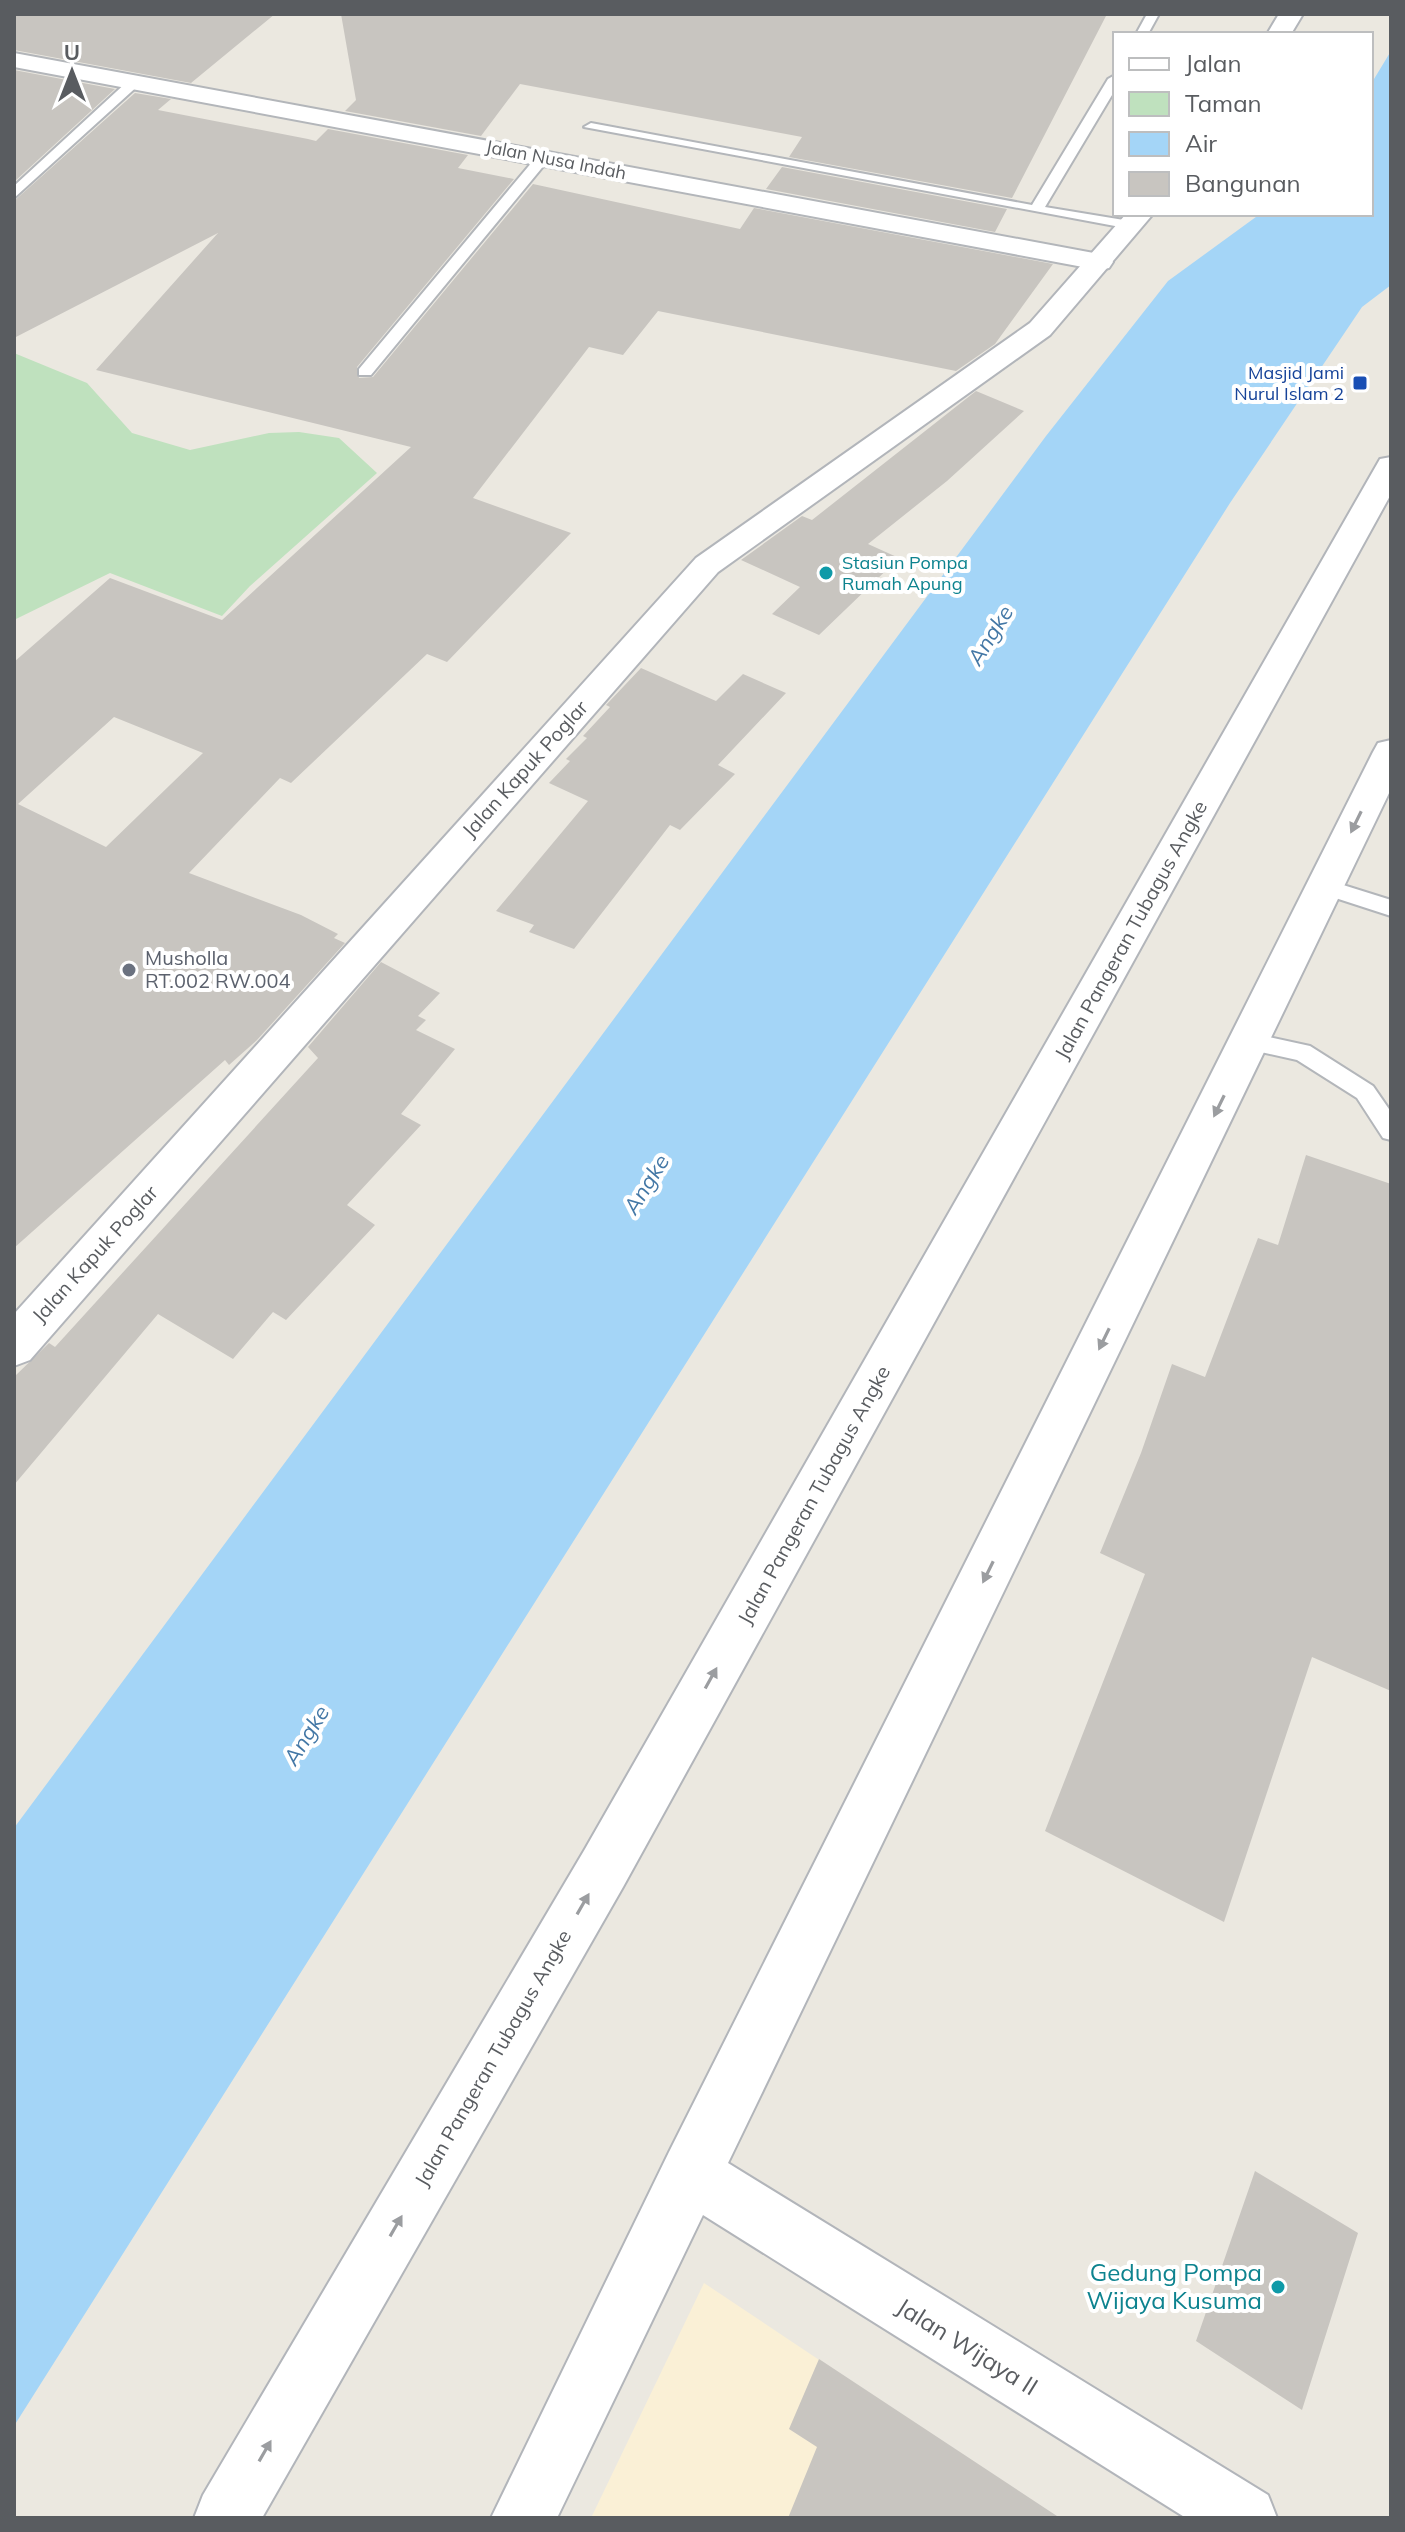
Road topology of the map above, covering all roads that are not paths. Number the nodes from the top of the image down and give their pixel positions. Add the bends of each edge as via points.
1 (1153, 14) edge
2 (1291, 14) edge
3 (1143, 32) edge
4 (1280, 32) edge
5 (14, 60) edge
6 (1113, 82) edge
7 (134, 83) junction
8 (591, 127) dead end
9 (543, 158) junction
10 (14, 194) edge
11 (1036, 210) junction
12 (1136, 219) edge
13 (1099, 262) junction
14 (365, 372) dead end
15 (1391, 466) edge
16 (1391, 752) edge
17 (1324, 887) junction
18 (1391, 908) edge
19 (1251, 1042) junction
20 (1391, 1131) edge
21 (14, 1346) edge
22 (690, 2173) junction
23 (226, 2518) edge
24 (523, 2518) edge
25 (1245, 2518) edge

1 - 3 lane
2 - 4 street
5 - 7 street, Jalan Nusa Indah
6 - 11 lane
7 - 9 street, Jalan Nusa Indah
7 - 10 lane
8 - 11 lane
9 - 13 street, Jalan Nusa Indah
9 - 14 lane
11 - 12 lane
12 - 13 street, Jalan Kapuk Poglar
13 - 21 street, Jalan Kapuk Poglar via 1040,329 1011,352 707,565
23 -> 15 street, Jalan Pangeran Tubagus Angke via 604,1868
16 -> 17 street
17 - 18 lane
17 - 19 street
19 - 20 lane via 1302,1052 1365,1092
19 -> 22 street
22 - 24 street
22 - 25 street, Jalan Wijaya II

